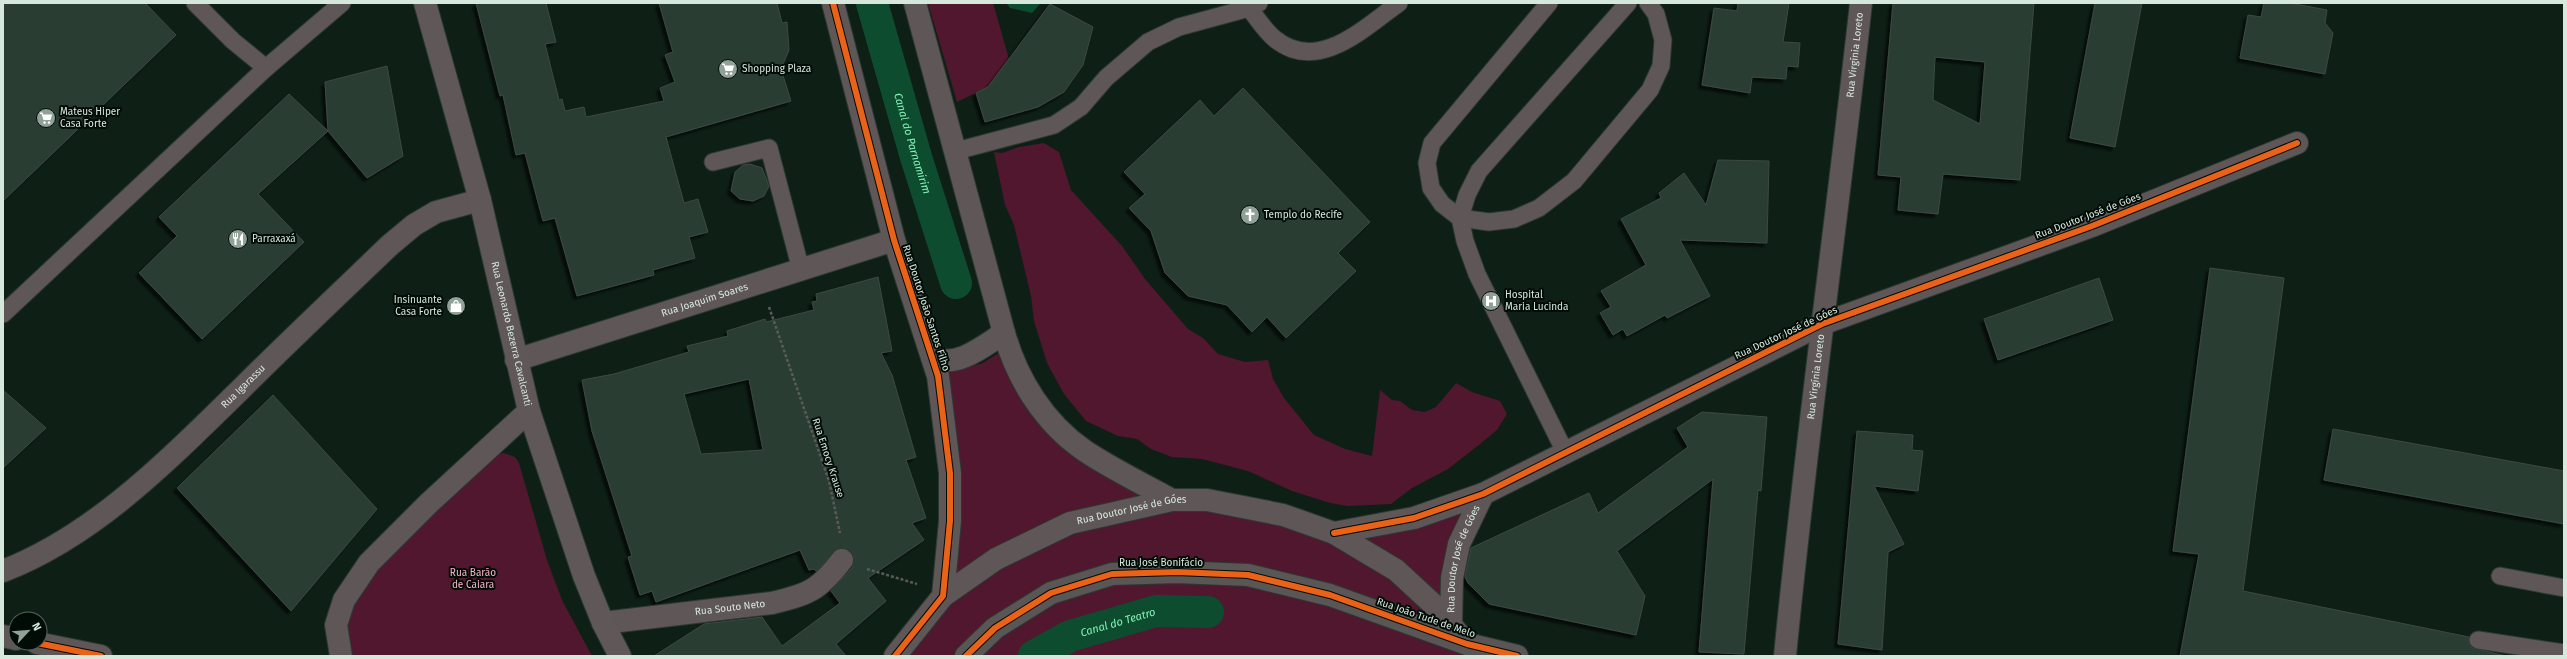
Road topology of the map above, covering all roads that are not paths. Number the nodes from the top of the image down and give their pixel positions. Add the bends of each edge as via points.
1 (195, 3) edge
2 (342, 3) edge
3 (425, 3) edge
4 (833, 3) edge
5 (915, 3) edge
6 (1399, 3) edge
7 (1549, 3) edge
8 (1628, 3) edge
9 (1648, 3) edge
10 (1861, 3) edge
11 (1254, 6) edge
12 (266, 68) junction
13 (2297, 143) dead end
14 (956, 151) junction
15 (713, 162) dead end
16 (480, 200) junction
17 (1460, 218) junction
18 (894, 240) junction
19 (801, 270) junction
20 (3, 314) edge
21 (1822, 324) junction
22 (1004, 333) junction
23 (1794, 339) junction
24 (933, 357) junction
25 (1818, 359) junction
26 (516, 360) junction
27 (529, 411) junction
28 (1565, 452) junction
29 (1483, 494) junction
30 (1172, 500) junction
31 (1334, 533) junction
32 (842, 560) road end
33 (3, 571) edge
34 (2500, 576) dead end
35 (2564, 588) edge
36 (1330, 595) joint
37 (944, 596) junction
38 (603, 623) junction
39 (1451, 625) junction
40 (2478, 640) dead end
41 (1467, 644) junction
42 (48, 645) edge
43 (2564, 652) edge
44 (101, 656) edge
45 (341, 656) edge
46 (620, 656) edge
47 (895, 656) edge
48 (966, 656) edge
49 (1517, 656) edge
50 (1785, 656) edge

1 - 12 lane via 233,41
2 - 12 lane
3 - 16 main road, Rua Leonardo Bezerra Cavalcanti
4 - 18 street, Rua Doutor João Santos Filho
5 - 14 street
6 - 11 lane via 1346,40 1325,50 1299,52 1275,39
7 - 17 lane via 1432,143 1427,163 1431,188 1442,204
8 - 17 lane via 1480,171 1467,195
9 - 17 lane via 1656,14 1663,40 1661,66 1650,90 1574,181 1538,208 1514,219 1489,222
10 - 21 street, Rua Virgínia Loreto
11 - 14 lane via 1179,27 1148,42 1106,78 1081,107 1054,125
12 - 20 lane
13 - 21 street, Rua Doutor José de Góes via 2092,226
14 - 22 street
15 - 19 lane via 769,148
16 - 26 main road, Rua Leonardo Bezerra Cavalcanti
16 - 33 street, Rua Igarassu via 436,212 414,225 390,245 182,447 112,507 65,542
17 - 28 lane via 1477,274
18 - 19 street, Rua Joaquim Soares
18 - 24 street, Rua Doutor João Santos Filho
19 - 26 street, Rua Joaquim Soares
21 - 23 street, Rua Doutor José de Góes
21 - 25 street, Rua Virgínia Loreto
22 - 24 street via 972,353 955,359
22 - 30 street via 1023,385 1053,423 1084,450
23 - 25 street via 1810,346
23 - 28 street, Rua Doutor José de Góes
24 - 37 street, Rua Doutor João Santos Filho via 938,376 950,473 950,521
25 - 50 street, Rua Virgínia Loreto via 1801,492
26 - 27 main road, Rua Leonardo Bezerra Cavalcanti
27 - 38 main road, Rua Leonardo Bezerra Cavalcanti via 584,576
27 - 45 street via 429,503 369,563 344,600 336,625
28 - 29 street, Rua Doutor José de Góes
29 - 31 street, Rua Doutor José de Góes via 1414,518
29 - 39 street, Rua Doutor José de Góes via 1459,544 1452,578
30 - 31 street, Rua Doutor José de Góes via 1207,500 1283,515
30 - 37 street, Rua Doutor José de Góes via 1070,523 996,559
31 - 39 street, Rua Doutor José de Góes via 1396,570 1435,606
32 - 38 street, Rua Souto Neto via 829,577 813,591 797,597 765,604
34 - 35 lane
36 - 41 main road, Rua João Tude de Melo
36 - 48 main road, Rua José Bonifácio via 1248,575 1177,572 1112,574 1051,593 995,628
37 - 47 street
38 - 46 main road, Rua Leonardo Bezerra Cavalcanti
39 - 41 street, Rua Doutor José de Góes
40 - 43 lane
41 - 49 main road, Rua João Tude de Melo
42 - 44 street

